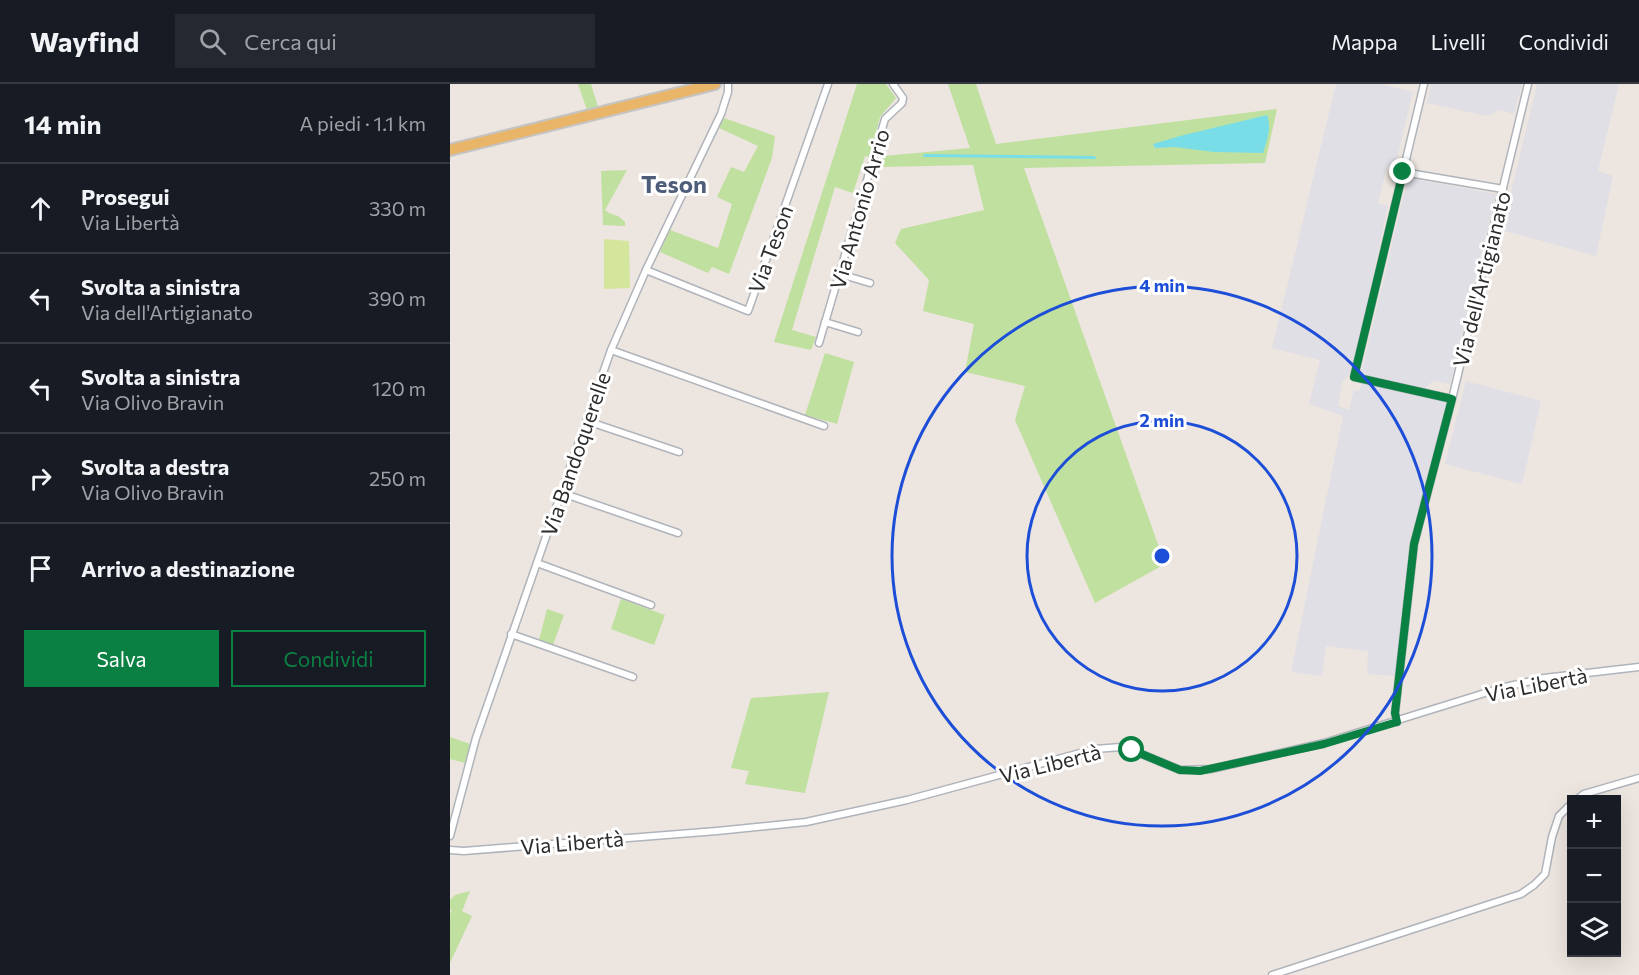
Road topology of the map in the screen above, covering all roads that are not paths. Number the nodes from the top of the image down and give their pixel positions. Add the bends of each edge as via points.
1 (715, 84) edge
2 (728, 84) edge
3 (828, 84) edge
4 (893, 84) edge
5 (1424, 84) edge
6 (1528, 84) edge
7 (450, 150) edge
8 (1403, 172) junction
9 (1503, 189) junction
10 (646, 270) junction
11 (840, 274) junction
12 (870, 284) dead end
13 (825, 322) junction
14 (858, 332) dead end
15 (819, 343) dead end
16 (611, 350) junction
17 (1452, 399) junction
18 (587, 420) junction
19 (824, 426) dead end
20 (679, 452) dead end
21 (562, 493) junction
22 (678, 533) dead end
23 (537, 563) junction
24 (651, 605) dead end
25 (511, 634) junction
26 (1639, 667) edge
27 (633, 677) dead end
28 (1397, 722) junction
29 (1639, 778) edge
30 (1583, 795) edge
31 (1567, 808) edge
32 (450, 836) edge
33 (450, 850) edge
34 (1272, 975) edge

1 - 7 main road
2 - 10 street, Via Bandoquerelle via 721,114
3 - 10 street, Via Teson via 748,311
4 - 11 street, Via Antonio Arrio via 903,98 902,103 885,119
5 - 8 street
6 - 9 street, Via dell'Artigianato
8 - 9 street
8 - 17 street via 1354,377
9 - 17 street, Via dell'Artigianato
10 - 16 street, Via Bandoquerelle
11 - 12 street
11 - 13 street, Via Antonio Arrio
13 - 14 street
13 - 15 street, Via Antonio Arrio
16 - 18 street, Via Bandoquerelle
16 - 19 street
17 - 28 street, Via dell'Artigianato via 1414,544
18 - 20 street
18 - 21 street, Via Bandoquerelle
21 - 22 street
21 - 23 street, Via Bandoquerelle
23 - 24 street
23 - 25 street, Via Bandoquerelle
25 - 27 street
25 - 32 street, Via Bandoquerelle via 476,738
26 - 28 street, Via Libertà via 1525,681
28 - 33 street, Via Libertà via 1324,744 1211,769 1180,770 1121,747 1095,749 907,800 806,822
29 - 30 street
31 - 34 street via 1559,816 1545,874 1521,894

